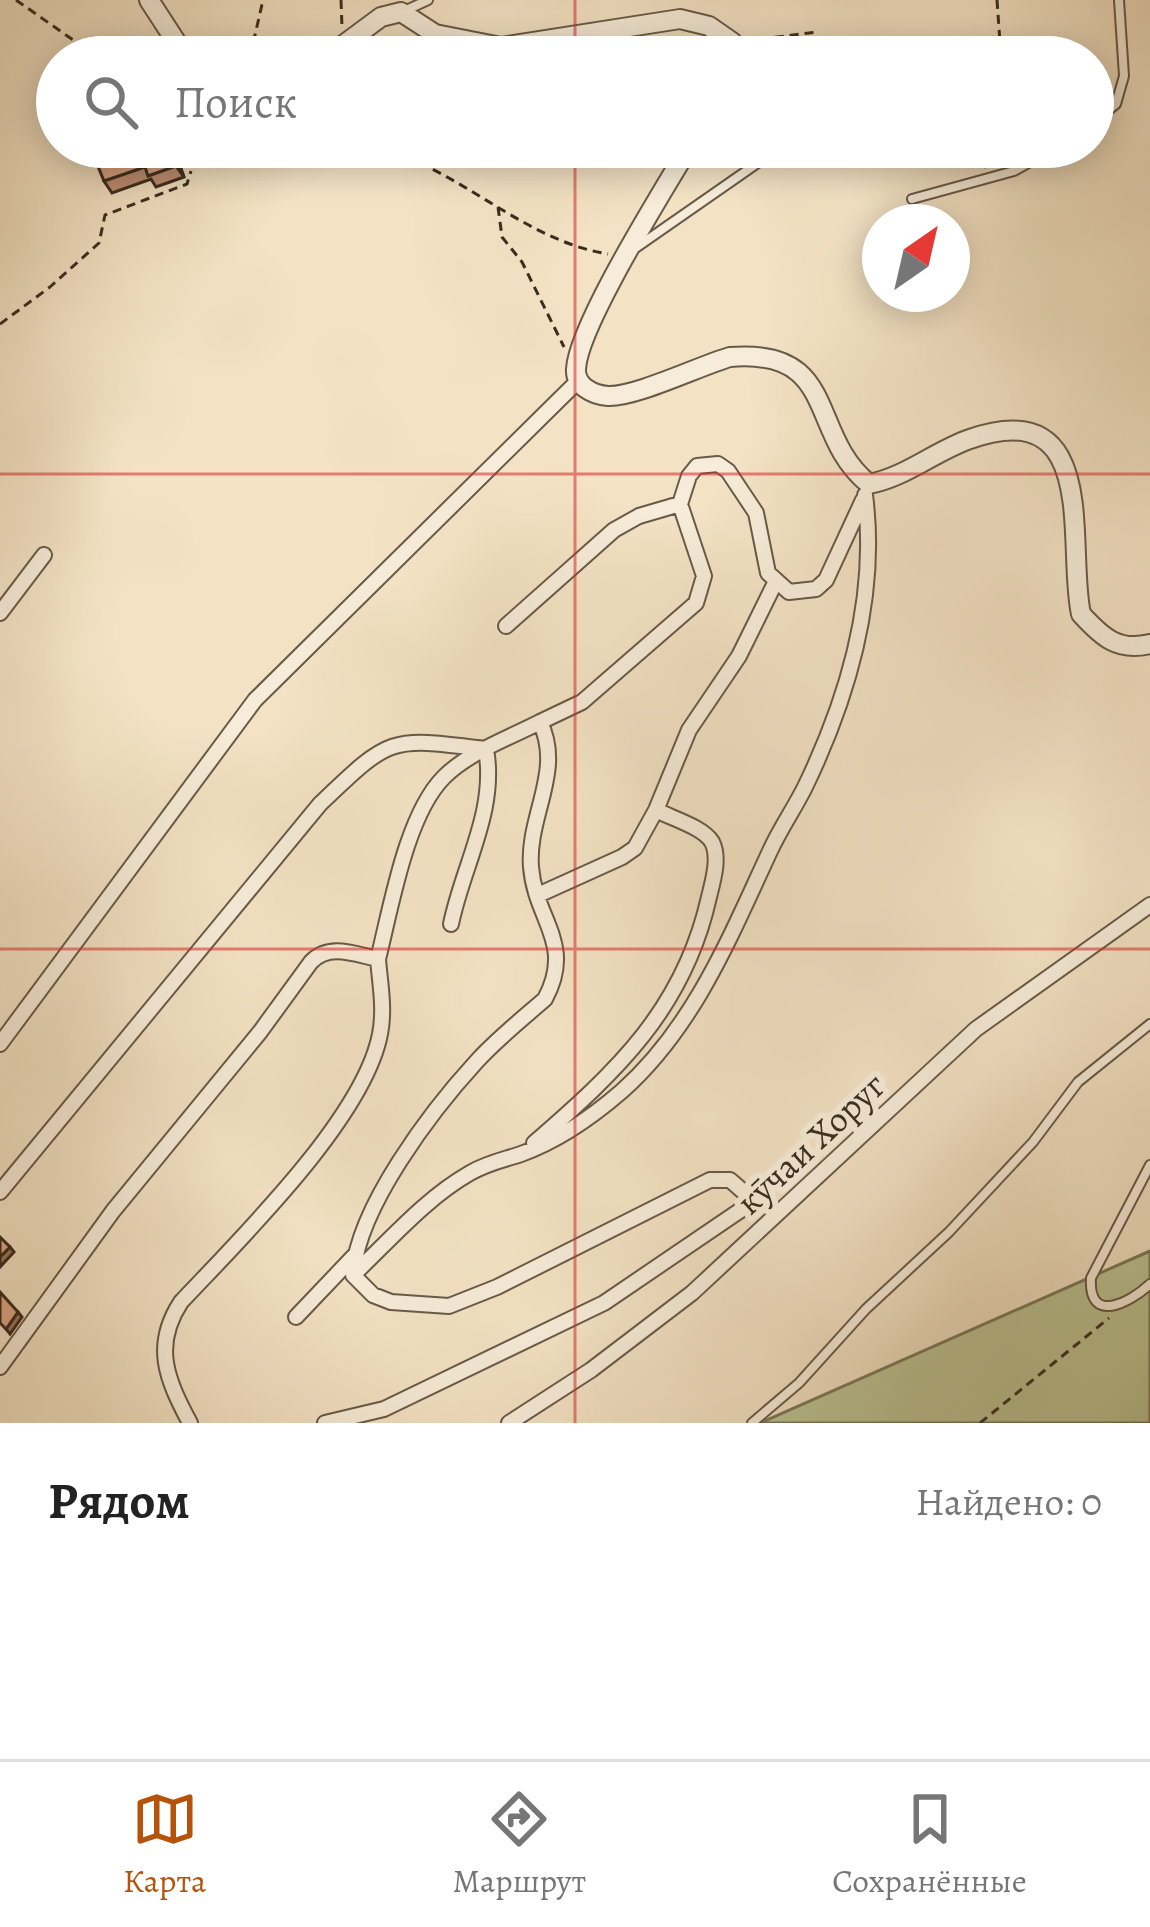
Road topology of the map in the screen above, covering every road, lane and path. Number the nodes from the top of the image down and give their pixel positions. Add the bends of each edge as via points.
1 (16, 0) edge
2 (149, 0) edge
3 (263, 0) edge
4 (341, 0) edge
5 (428, 0) edge
6 (998, 0) edge
7 (1119, 0) edge
8 (400, 6) edge
9 (817, 32) dead end
10 (67, 36) edge
11 (172, 36) edge
12 (255, 36) edge
13 (349, 36) edge
14 (356, 36) edge
15 (445, 36) edge
16 (571, 36) edge
17 (719, 36) edge
18 (798, 36) edge
19 (1000, 36) edge
20 (1114, 106) edge
21 (192, 168) edge
22 (429, 168) edge
23 (676, 168) edge
24 (751, 168) edge
25 (983, 168) edge
26 (1019, 168) edge
27 (977, 179) junction
28 (912, 199) dead end
29 (498, 207) junction
30 (628, 254) junction
31 (0, 324) edge
32 (577, 376) junction
33 (867, 490) junction
34 (680, 503) junction
35 (44, 555) dead end
36 (775, 584) junction
37 (0, 613) edge
38 (506, 626) dead end
39 (1150, 644) edge
40 (540, 722) junction
41 (486, 749) junction
42 (656, 810) junction
43 (538, 895) junction
44 (1150, 905) edge
45 (452, 924) dead end
46 (378, 959) junction
47 (1150, 1024) edge
48 (0, 1044) edge
49 (521, 1154) junction
50 (1150, 1166) edge
51 (0, 1192) edge
52 (754, 1202) junction
53 (772, 1220) junction
54 (354, 1256) junction
55 (353, 1275) junction
56 (1150, 1284) edge
57 (1122, 1306) junction
58 (296, 1317) dead end
59 (0, 1366) edge
60 (190, 1423) edge
61 (325, 1423) edge
62 (508, 1423) edge
63 (752, 1423) edge
64 (980, 1423) edge

1 - 10 path
2 - 11 street
3 - 12 path
4 - 13 path via 340,25
5 - 8 lane
6 - 19 path
7 - 20 lane via 1124,76
8 - 14 street
8 - 15 street
9 - 18 path
16 - 17 street via 680,19
21 - 31 path via 187,184 105,214 99,243
22 - 29 path
23 - 30 street
24 - 30 lane
25 - 27 path
26 - 27 lane
27 - 28 lane
29 - 30 path via 581,250
29 - 32 path via 502,237
30 - 32 street via 584,341
32 - 33 street via 590,392 624,394 730,356 787,364 819,395 846,463
32 - 48 street via 255,700
33 - 36 street via 826,580 801,593
33 - 39 street via 987,433 1016,432 1048,445 1072,485 1082,614 1111,643
33 - 49 street via 866,588 844,690 721,956 645,1069 596,1112
34 - 36 street via 698,466 728,471 756,514
34 - 38 street via 614,530
34 - 40 street via 704,577 696,603 582,702
35 - 37 street
36 - 42 street via 689,730
40 - 41 street
40 - 43 street via 551,753 532,846
41 - 45 street via 490,785
41 - 46 street via 431,793
41 - 51 street via 403,742 369,758 320,804
42 - 43 street via 622,857
42 - 49 street via 714,844 696,939 670,999 633,1052
43 - 54 street via 558,948 553,985 440,1106
44 - 53 street, кӯчаи Хоруг via 976,1029
46 - 59 street via 331,950 311,962
46 - 60 street via 383,1013 364,1076 281,1195 170,1319 164,1360
47 - 63 lane via 1078,1082 949,1232
49 - 55 street via 451,1186
50 - 57 lane via 1090,1278 1093,1298
52 - 53 street
52 - 55 street via 730,1180 710,1180 449,1306 391,1302
52 - 61 street via 604,1303 384,1409
53 - 62 street, кӯчаи Хоруг via 692,1293
54 - 55 street
54 - 58 street
56 - 57 lane
57 - 64 path

